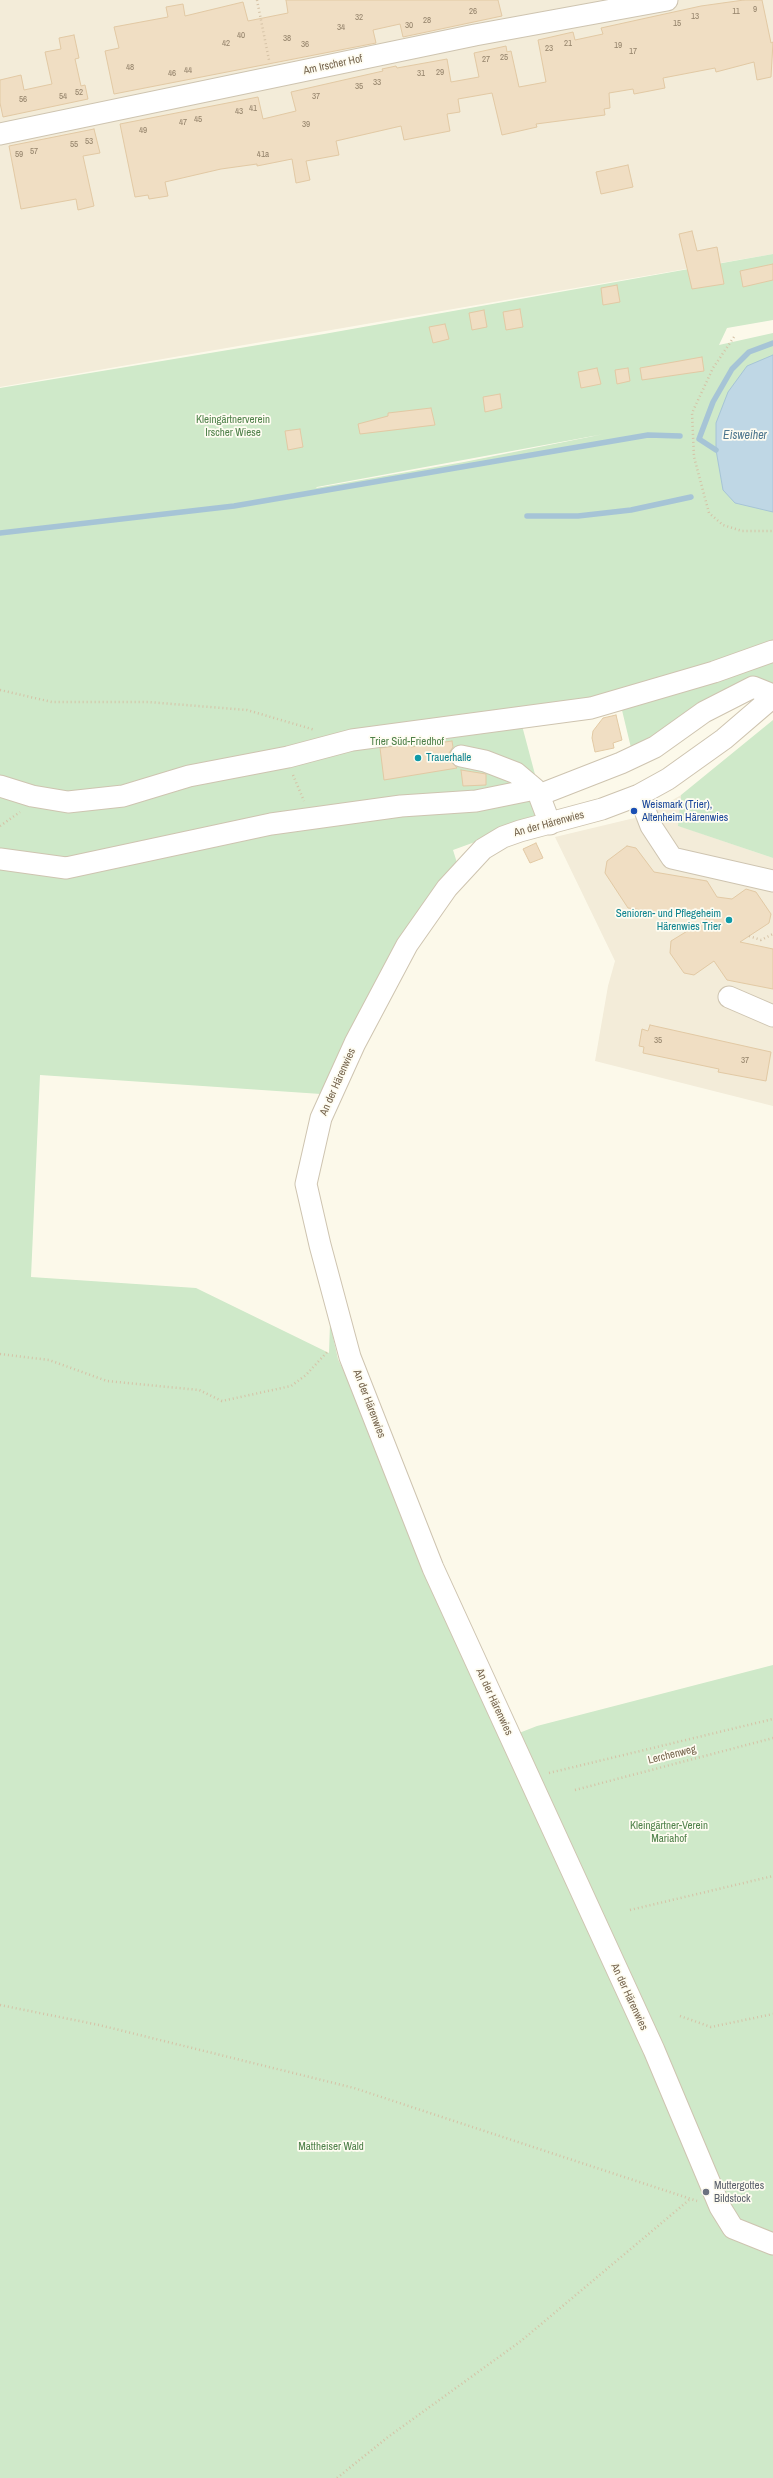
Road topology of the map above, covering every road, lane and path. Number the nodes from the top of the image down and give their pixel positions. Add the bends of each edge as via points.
1 (257, 0) edge
2 (667, 0) edge
3 (272, 78) junction
4 (0, 134) edge
5 (734, 337) dead end
6 (773, 531) edge
7 (773, 651) edge
8 (0, 690) edge
9 (773, 696) edge
10 (322, 732) dead end
11 (461, 756) dead end
12 (293, 777) dead end
13 (0, 786) edge
14 (537, 792) junction
15 (639, 795) junction
16 (312, 818) junction
17 (550, 824) junction
18 (0, 859) edge
19 (773, 881) edge
20 (773, 934) edge
21 (749, 936) dead end
22 (729, 997) dead end
23 (773, 1016) edge
24 (344, 1329) junction
25 (0, 1354) edge
26 (773, 1719) edge
27 (773, 1738) edge
28 (529, 1778) junction
29 (575, 1790) dead end
30 (773, 1876) edge
31 (630, 1910) dead end
32 (0, 2005) edge
33 (773, 2014) edge
34 (680, 2016) dead end
35 (689, 2200) junction
36 (720, 2207) junction
37 (773, 2244) edge
38 (337, 2478) edge

1 - 3 path
2 - 3 street, Am Irscher Hof
3 - 4 street, Am Irscher Hof
5 - 6 path via 713,368 692,413 694,457 709,513 723,525 742,531
7 - 13 street via 714,672 591,708 352,740 288,757 189,776 123,796 68,802 32,796
8 - 10 path via 52,702 148,702 247,710
9 - 14 street via 753,687 704,712 655,747 621,763
9 - 15 street, An der Härenwies via 724,739 668,779
11 - 14 street via 485,761 516,773
12 - 16 path
14 - 16 street
14 - 17 street
15 - 17 street, An der Härenwies
15 - 19 street via 651,826 672,858
16 - 18 street via 271,824 66,868
17 - 24 street, An der Härenwies via 520,831 483,849 447,888 407,945 355,1043 321,1118 306,1184
20 - 21 path via 761,940
22 - 23 street
24 - 25 path via 312,1370 291,1386 222,1401 199,1390 107,1381 49,1360
24 - 28 street, An der Härenwies via 350,1357 432,1568
26 - 28 path
27 - 29 path, Lerchenweg
28 - 36 street, An der Härenwies via 654,2050
30 - 31 path
32 - 35 path via 99,2025 354,2088
33 - 34 path via 711,2027
35 - 36 path
35 - 38 path via 521,2341 388,2437
36 - 37 street, An der Härenwies via 733,2228

